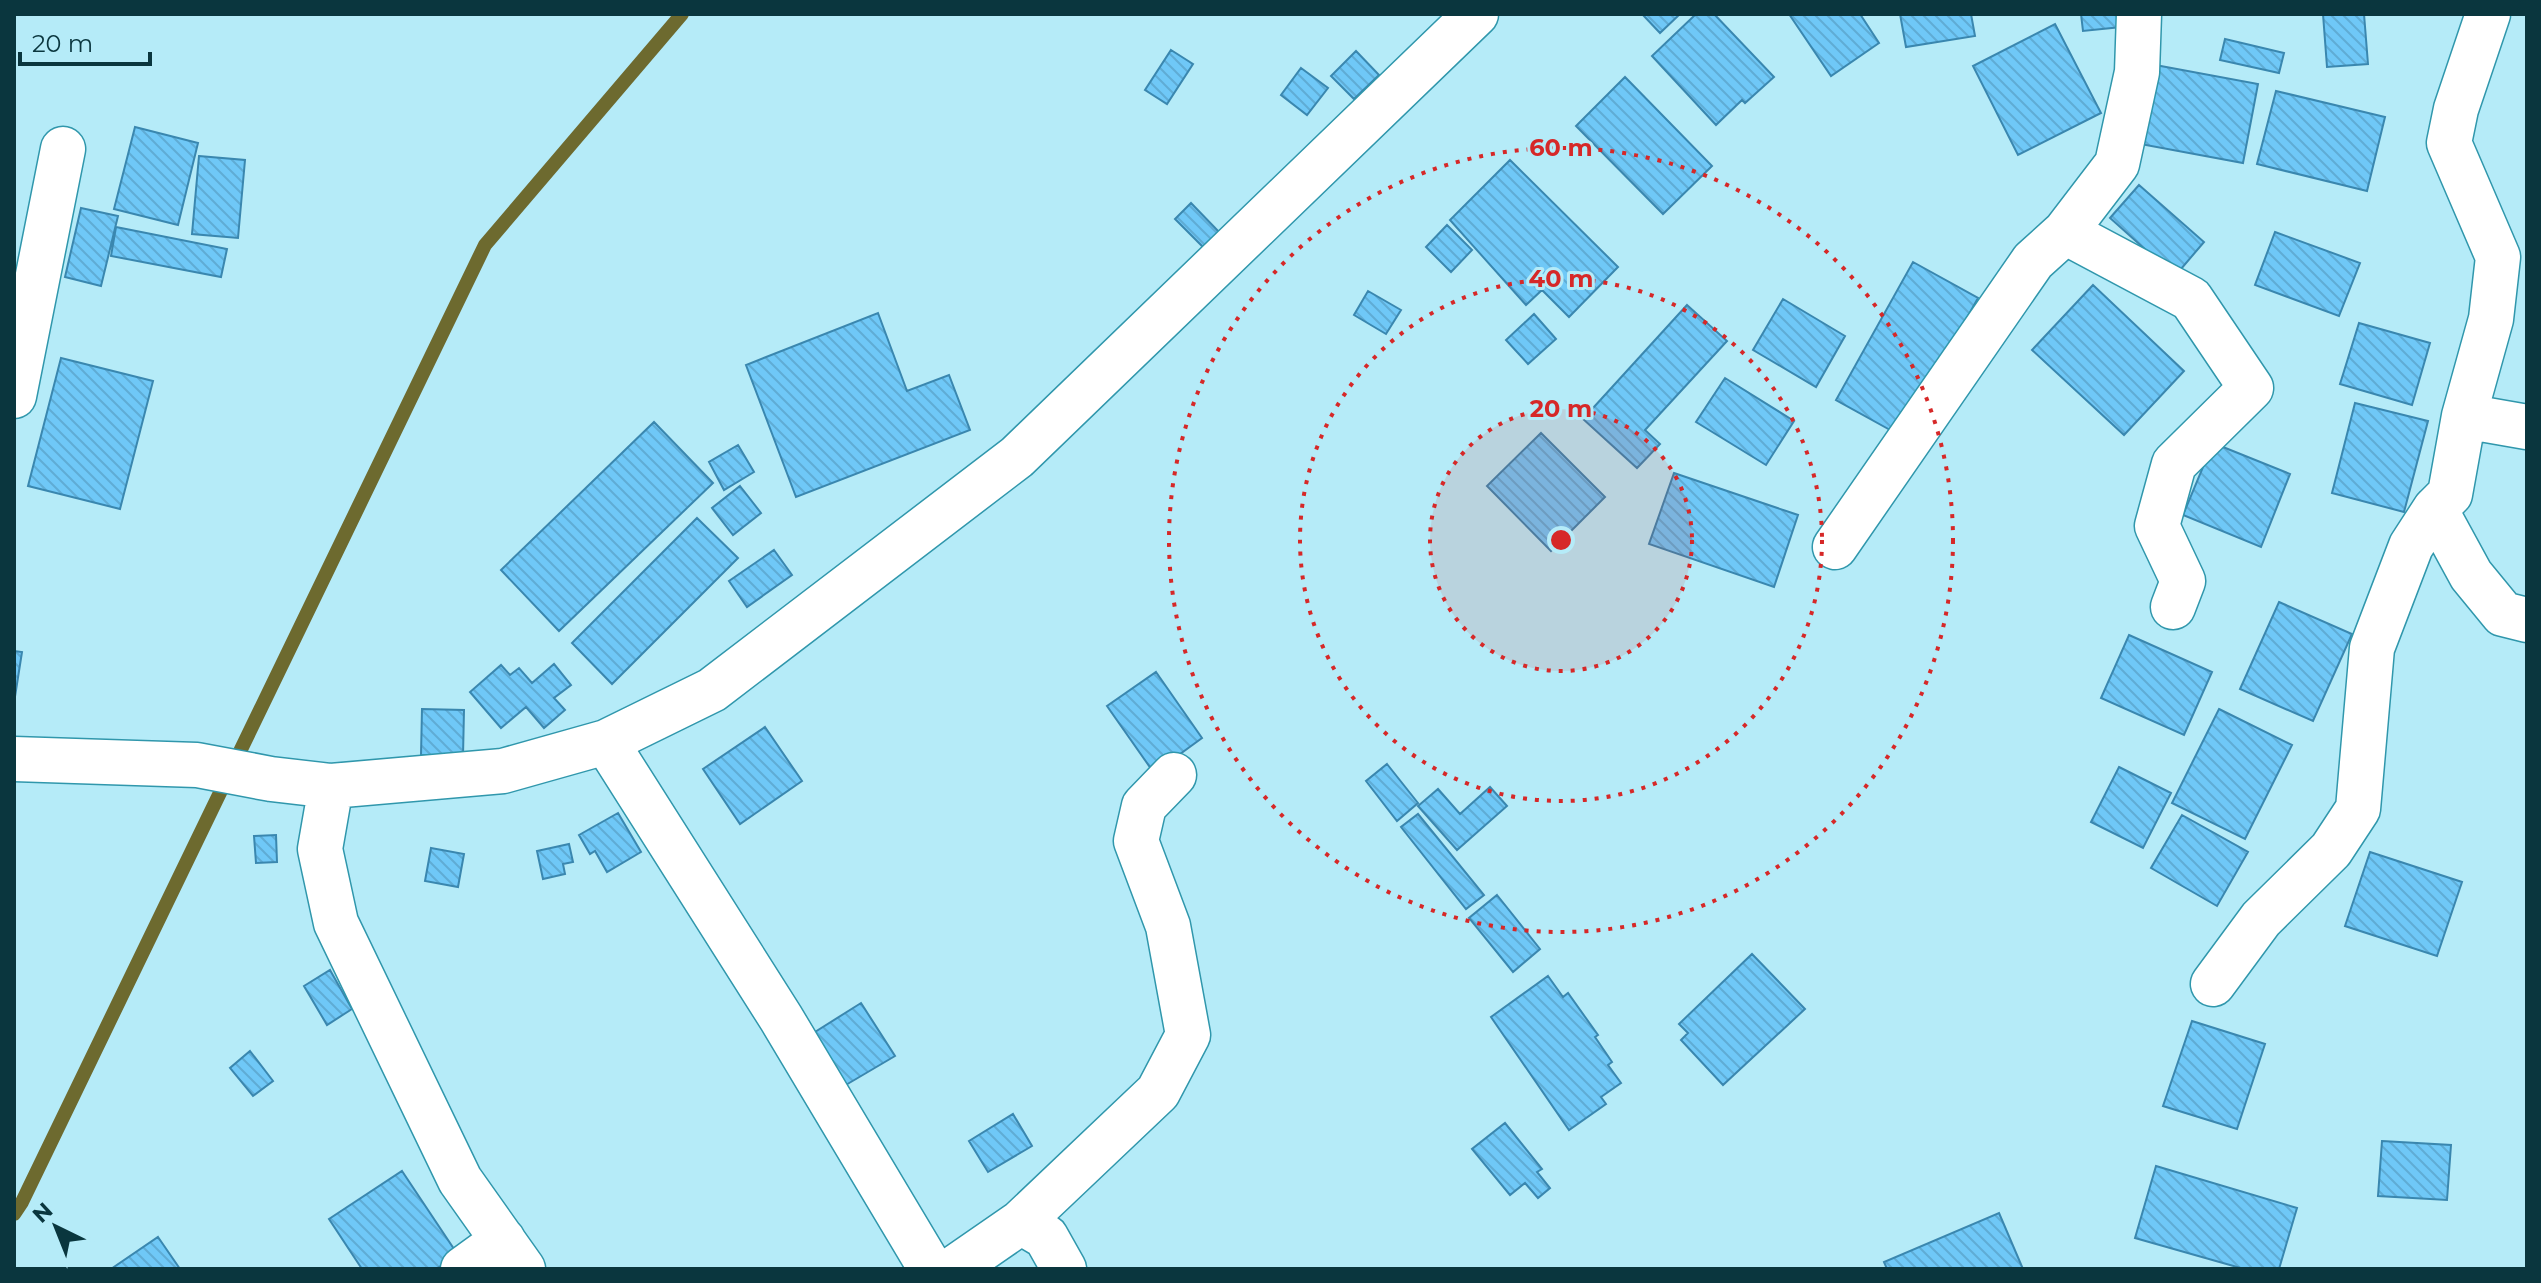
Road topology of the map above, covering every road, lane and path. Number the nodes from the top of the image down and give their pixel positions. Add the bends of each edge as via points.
1 (1476, 14) edge
2 (2139, 14) edge
3 (2488, 14) edge
4 (63, 149) dead end
5 (2065, 232) junction
6 (15, 382) edge
7 (2464, 416) junction
8 (2527, 427) edge
9 (2435, 509) junction
10 (1835, 547) dead end
11 (2173, 607) dead end
12 (2527, 620) edge
13 (606, 742) junction
14 (14, 759) edge
15 (1174, 775) dead end
16 (331, 786) junction
17 (2213, 984) dead end
18 (1021, 1222) junction
19 (513, 1255) edge
20 (463, 1269) edge
21 (931, 1269) edge
22 (953, 1269) edge
23 (1064, 1269) edge

1 - 13 street via 1017,457 712,690
2 - 5 street via 2137,72 2117,164
3 - 7 street via 2449,143 2498,257 2491,319
4 - 6 street
5 - 10 street via 2033,261
5 - 11 street via 2191,299 2251,388 2174,464 2157,526 2183,581
7 - 8 street
7 - 9 street via 2450,494
9 - 12 street via 2471,575 2503,614
9 - 17 street via 2411,546 2372,648 2358,809 2331,850 2261,919
13 - 16 street via 503,771
13 - 21 street via 781,1018
14 - 16 street via 197,765
15 - 18 street via 1144,806 1136,841 1168,926 1188,1035 1158,1092
16 - 19 street via 320,849 336,923 460,1180
18 - 22 street
18 - 23 street via 1046,1237
19 - 20 street

